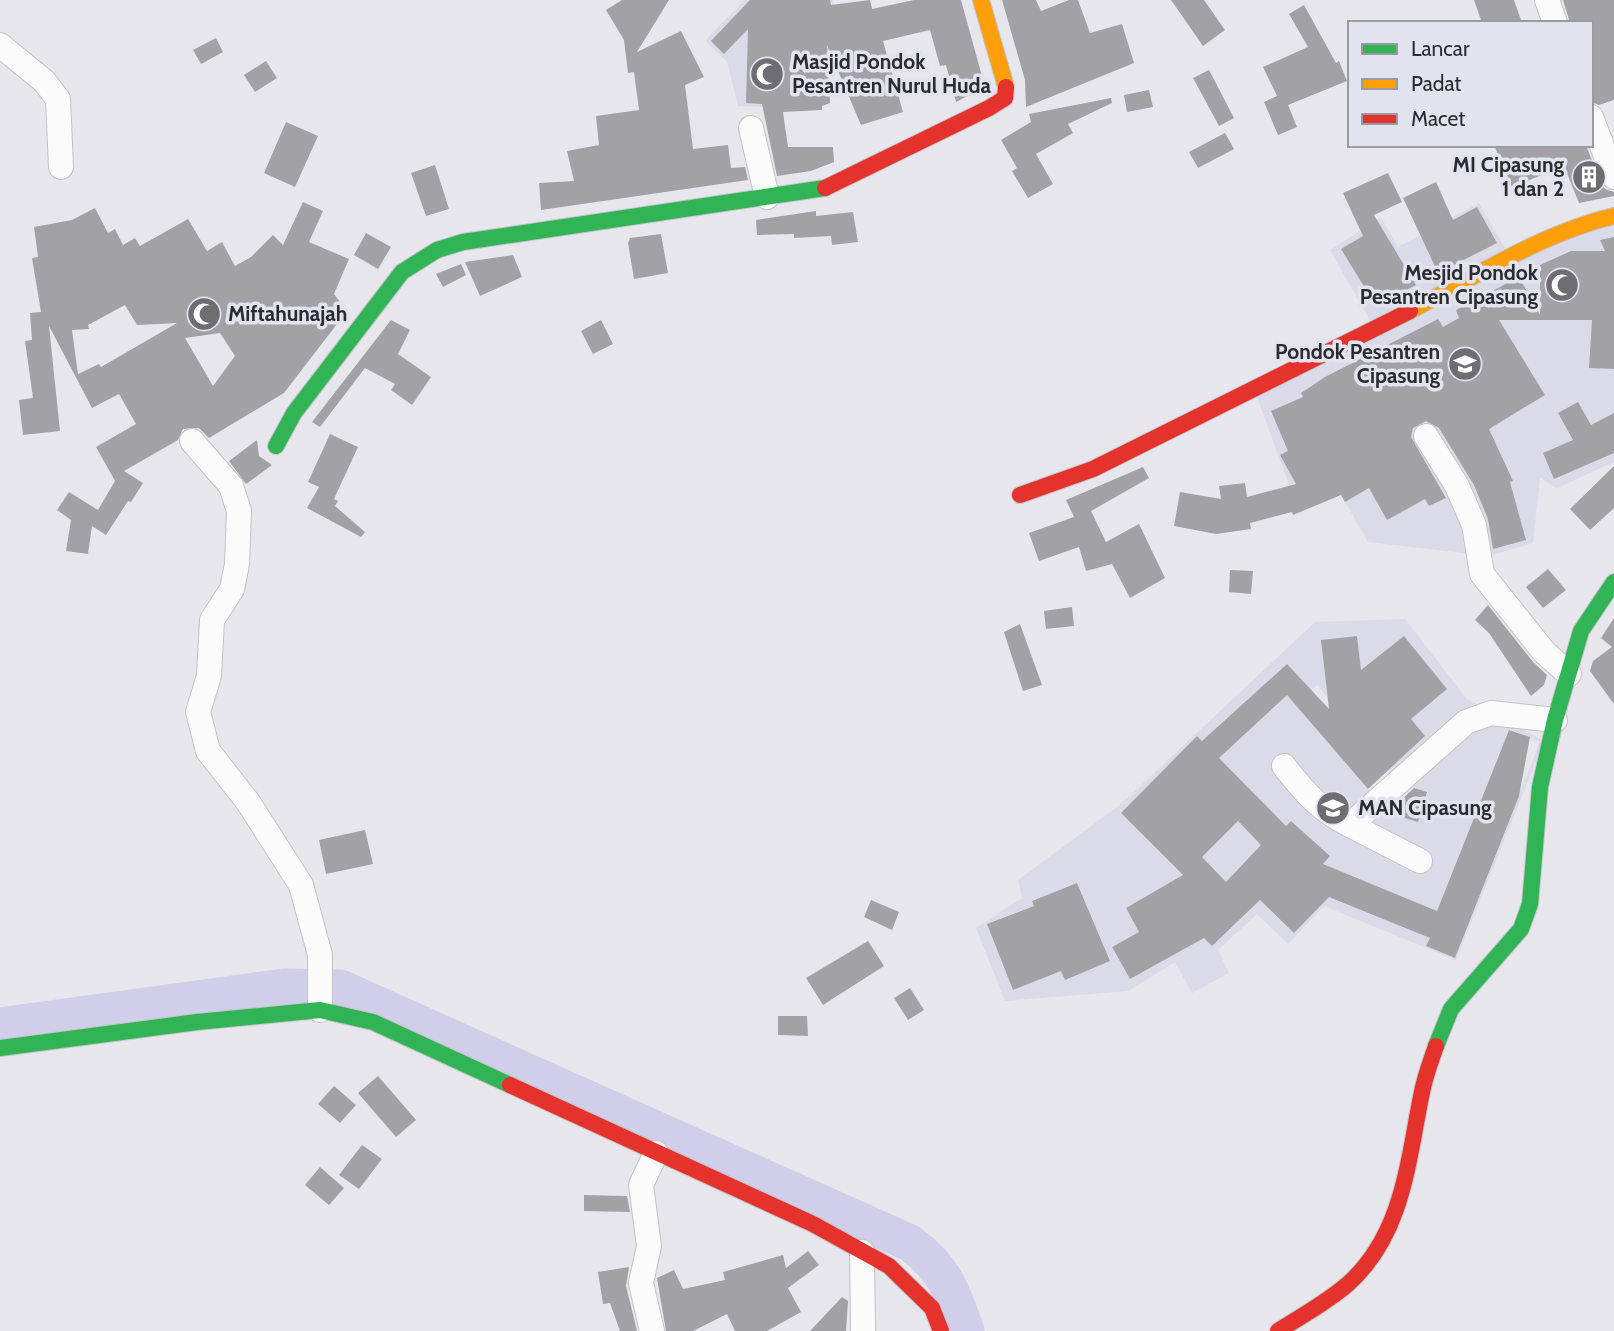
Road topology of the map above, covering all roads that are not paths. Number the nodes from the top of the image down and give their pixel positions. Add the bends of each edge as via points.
1 (981, 0) edge
2 (1546, 0) edge
3 (1554, 21) edge
4 (0, 46) edge
5 (1593, 122) edge
6 (751, 128) dead end
7 (61, 167) dead end
8 (1614, 177) edge
9 (767, 197) junction
10 (1614, 216) edge
11 (1426, 436) dead end
12 (192, 441) dead end
13 (276, 446) dead end
14 (1020, 495) dead end
15 (1614, 582) edge
16 (1569, 674) junction
17 (1555, 720) junction
18 (1284, 766) dead end
19 (1350, 825) junction
20 (1420, 861) dead end
21 (320, 1005) junction
22 (0, 1048) edge
23 (656, 1153) junction
24 (862, 1252) junction
25 (652, 1331) edge
26 (863, 1331) edge
27 (941, 1331) edge
28 (1278, 1331) edge

1 - 9 street via 1006,86 1005,98 831,187
2 - 3 street
4 - 7 street via 44,81 58,99
5 - 8 street
6 - 9 street
9 - 13 street via 463,242 437,250 402,272 294,413
10 - 14 street via 1545,240 1093,468
11 - 16 street via 1457,486 1474,525 1482,574 1545,653
12 - 21 street via 231,486 239,511 232,589 212,620 209,676 198,712 208,751 248,802 301,885 320,955
15 - 16 street via 1581,631
16 - 17 street
17 - 19 street via 1491,713 1466,722
17 - 28 street via 1540,787 1526,917 1521,929 1451,1009 1441,1031 1422,1089 1408,1174 1395,1211 1378,1248 1349,1283
18 - 19 street via 1327,814
19 - 20 street
21 - 22 street
21 - 23 street via 373,1023
23 - 24 street via 813,1224
23 - 25 street via 641,1185 649,1246 641,1283
24 - 26 street
24 - 27 street via 889,1266 914,1288 932,1308

